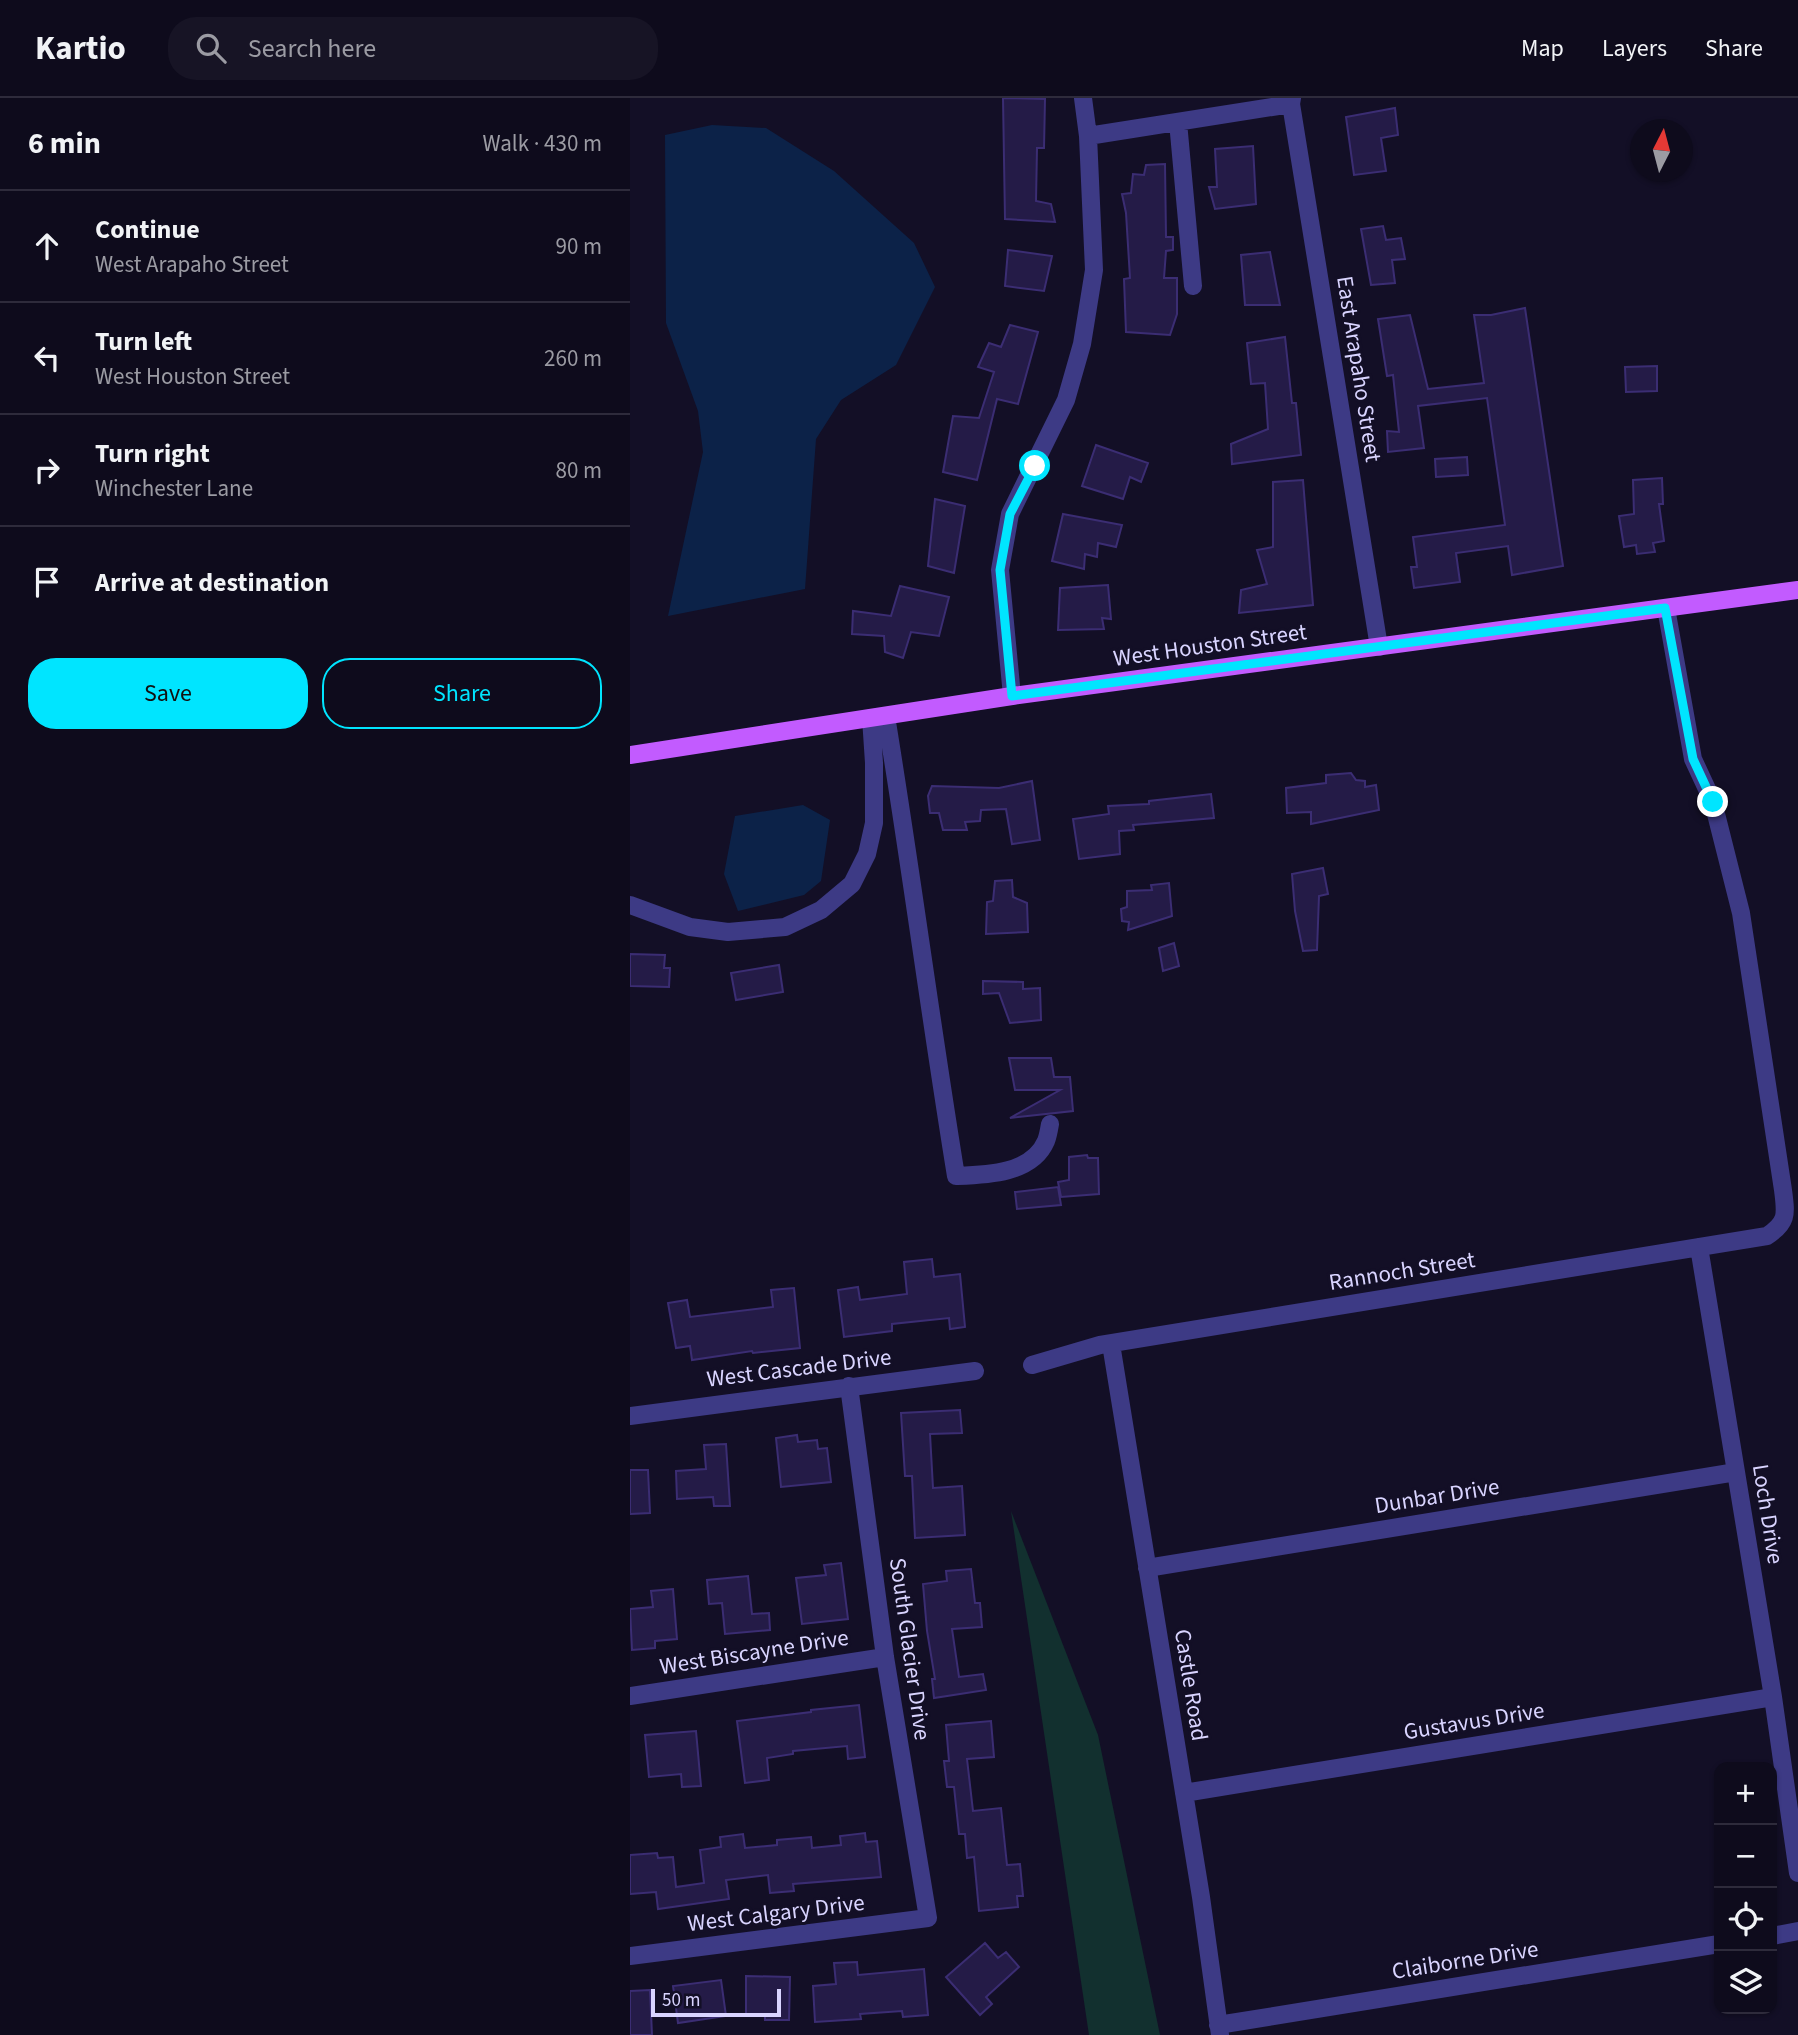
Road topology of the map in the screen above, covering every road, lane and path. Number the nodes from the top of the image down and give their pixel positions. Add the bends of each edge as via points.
1 (1083, 98) edge
2 (1292, 101) edge
3 (1178, 122) junction
4 (1088, 136) junction
5 (1193, 286) dead end
6 (1798, 590) edge
7 (1665, 608) junction
8 (1379, 648) junction
9 (1012, 696) junction
10 (879, 717) junction
11 (630, 755) edge
12 (630, 905) edge
13 (1050, 1124) dead end
14 (1699, 1247) junction
15 (1111, 1344) junction
16 (1032, 1365) dead end
17 (975, 1371) dead end
18 (849, 1386) junction
19 (630, 1416) edge
20 (1736, 1472) junction
21 (1147, 1568) junction
22 (885, 1657) junction
23 (630, 1696) edge
24 (1773, 1697) junction
25 (1184, 1793) junction
26 (1798, 1873) edge
27 (928, 1918) joint
28 (1798, 1931) edge
29 (1777, 1935) edge
30 (1714, 1945) edge
31 (630, 1956) edge
32 (1219, 2030) edge

1 - 4 street
2 - 3 street
2 - 8 street, East Arapaho Street
3 - 4 street
3 - 5 street
4 - 9 street via 1094,270 1082,344 1066,400 1010,514 1000,570
6 - 7 main road, West Houston Street
7 - 8 main road, West Houston Street
7 - 14 street, Rannoch Street via 1693,759 1713,802 1741,913 1786,1213 1780,1227 1767,1236
8 - 9 main road, West Houston Street
9 - 10 main road, West Houston Street
10 - 11 main road, West Houston Street
10 - 12 street via 874,823 867,854 852,884 821,910 785,927 728,932 690,927
10 - 13 street via 914,891 956,1176 1015,1170 1046,1143
14 - 15 street, Rannoch Street
14 - 20 street, Loch Drive
15 - 16 street, Rannoch Street
15 - 21 street, Castle Road
17 - 18 street, West Cascade Drive
18 - 19 street, West Cascade Drive
18 - 22 street, South Glacier Drive
20 - 21 street, Dunbar Drive
20 - 24 street, Loch Drive
21 - 25 street, Castle Road
22 - 23 street, West Biscayne Drive
22 - 27 street, South Glacier Drive
24 - 25 street, Gustavus Drive
24 - 26 street, Loch Drive
25 - 32 street, Castle Road
27 - 31 street, West Calgary Drive
28 - 29 street
30 - 32 street, Claiborne Drive

